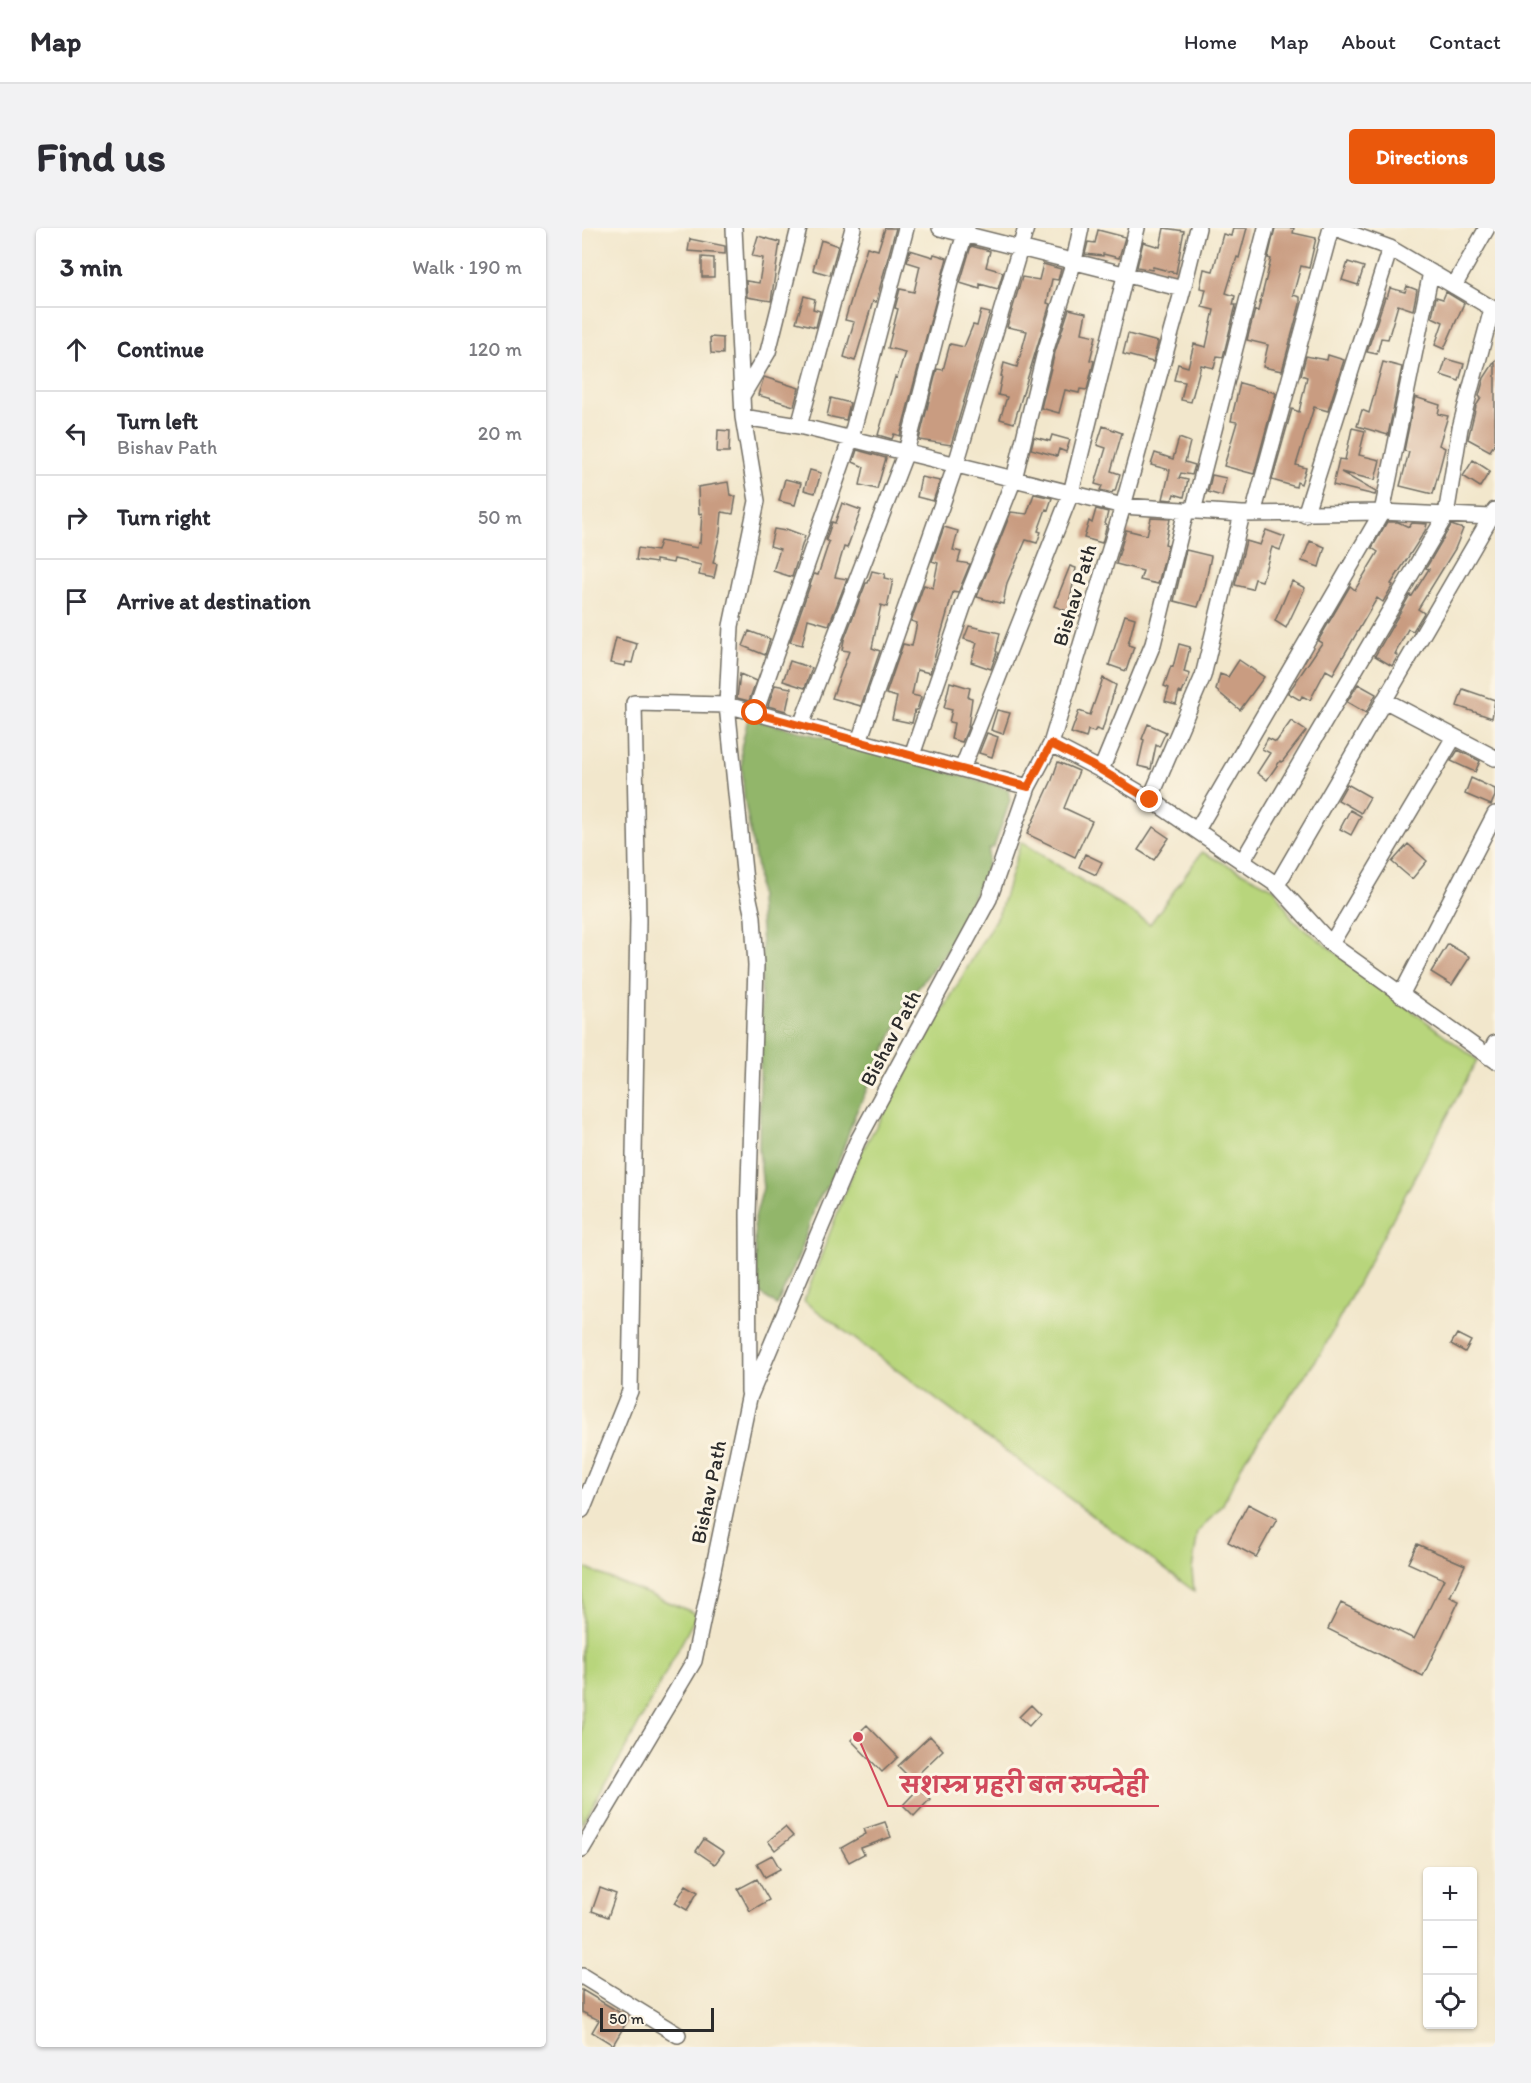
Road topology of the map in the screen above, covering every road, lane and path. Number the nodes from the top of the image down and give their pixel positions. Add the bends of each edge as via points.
1 (734, 228) edge
2 (799, 228) edge
3 (853, 228) edge
4 (906, 228) edge
5 (940, 228) edge
6 (1026, 228) edge
7 (1081, 228) edge
8 (1137, 228) edge
9 (1198, 228) edge
10 (1266, 228) edge
11 (1333, 228) edge
12 (1487, 228) edge
13 (966, 231) edge
14 (1374, 235) edge
15 (1020, 248) junction
16 (1390, 248) junction
17 (1074, 261) junction
18 (1431, 272) junction
19 (1125, 274) junction
20 (1454, 286) junction
21 (1183, 289) junction
22 (1494, 310) edge
23 (742, 396) junction
24 (743, 417) junction
25 (800, 426) junction
26 (850, 438) junction
27 (906, 452) junction
28 (956, 464) junction
29 (1014, 479) junction
30 (1071, 493) junction
31 (1123, 506) junction
32 (1190, 511) junction
33 (1382, 512) junction
34 (1493, 513) edge
35 (1248, 514) junction
36 (1305, 515) junction
37 (1446, 515) junction
38 (1384, 700) junction
39 (727, 705) junction
40 (755, 713) junction
41 (801, 725) junction
42 (1454, 737) junction
43 (859, 741) junction
44 (1051, 744) junction
45 (912, 755) junction
46 (1495, 758) edge
47 (962, 769) junction
48 (1101, 770) junction
49 (1028, 787) junction
50 (1150, 800) junction
51 (1494, 818) edge
52 (1197, 830) junction
53 (1242, 862) junction
54 (1277, 885) junction
55 (1331, 944) junction
56 (1401, 995) junction
57 (1495, 1043) edge
58 (1491, 1059) edge
59 (749, 1398) junction
60 (582, 1510) edge
61 (582, 1849) edge
62 (582, 1976) edge
63 (678, 2035) dead end

1 - 23 street
2 - 23 street via 768,352
3 - 25 street
4 - 26 street
5 - 13 street
6 - 15 street
7 - 17 street
8 - 19 street
9 - 21 street, Bishav Path
10 - 32 street
11 - 14 street
11 - 35 street
12 - 20 street
13 - 15 street
13 - 27 street
14 - 16 street
15 - 17 street
15 - 28 street
16 - 18 street
16 - 36 street
17 - 19 street
17 - 29 street via 1045,352
18 - 20 street
18 - 33 street
19 - 21 street
19 - 30 street
20 - 22 street
21 - 31 street, Bishav Path
22 - 37 street via 1460,428
23 - 24 street
24 - 25 street
24 - 39 street via 757,501 731,626
25 - 26 street
26 - 27 street
26 - 40 street
27 - 28 street
27 - 41 street
28 - 29 street
28 - 43 street
29 - 30 street
29 - 45 street via 964,604
30 - 31 street
30 - 47 street
31 - 32 street
31 - 44 street, Bishav Path
32 - 35 street
32 - 48 street via 1153,644
33 - 36 street
33 - 37 street
33 - 52 street
34 - 37 street
34 - 38 street
35 - 36 street
35 - 50 street via 1203,676
37 - 53 street
38 - 42 street
38 - 54 street
39 - 40 street
39 - 59 street via 756,965 748,1214
39 - 60 street via 634,703 638,920 630,1391
40 - 41 street
41 - 43 street
42 - 46 street
42 - 55 street
43 - 45 street
44 - 48 street
44 - 49 street, Bishav Path
45 - 47 street
47 - 49 street
48 - 50 street
49 - 59 street, Bishav Path via 989,899 857,1142
50 - 52 street
51 - 56 street
52 - 53 street
53 - 54 street
54 - 55 street
55 - 56 street
56 - 58 street
57 - 58 street
59 - 61 street, Bishav Path via 694,1661
62 - 63 street

